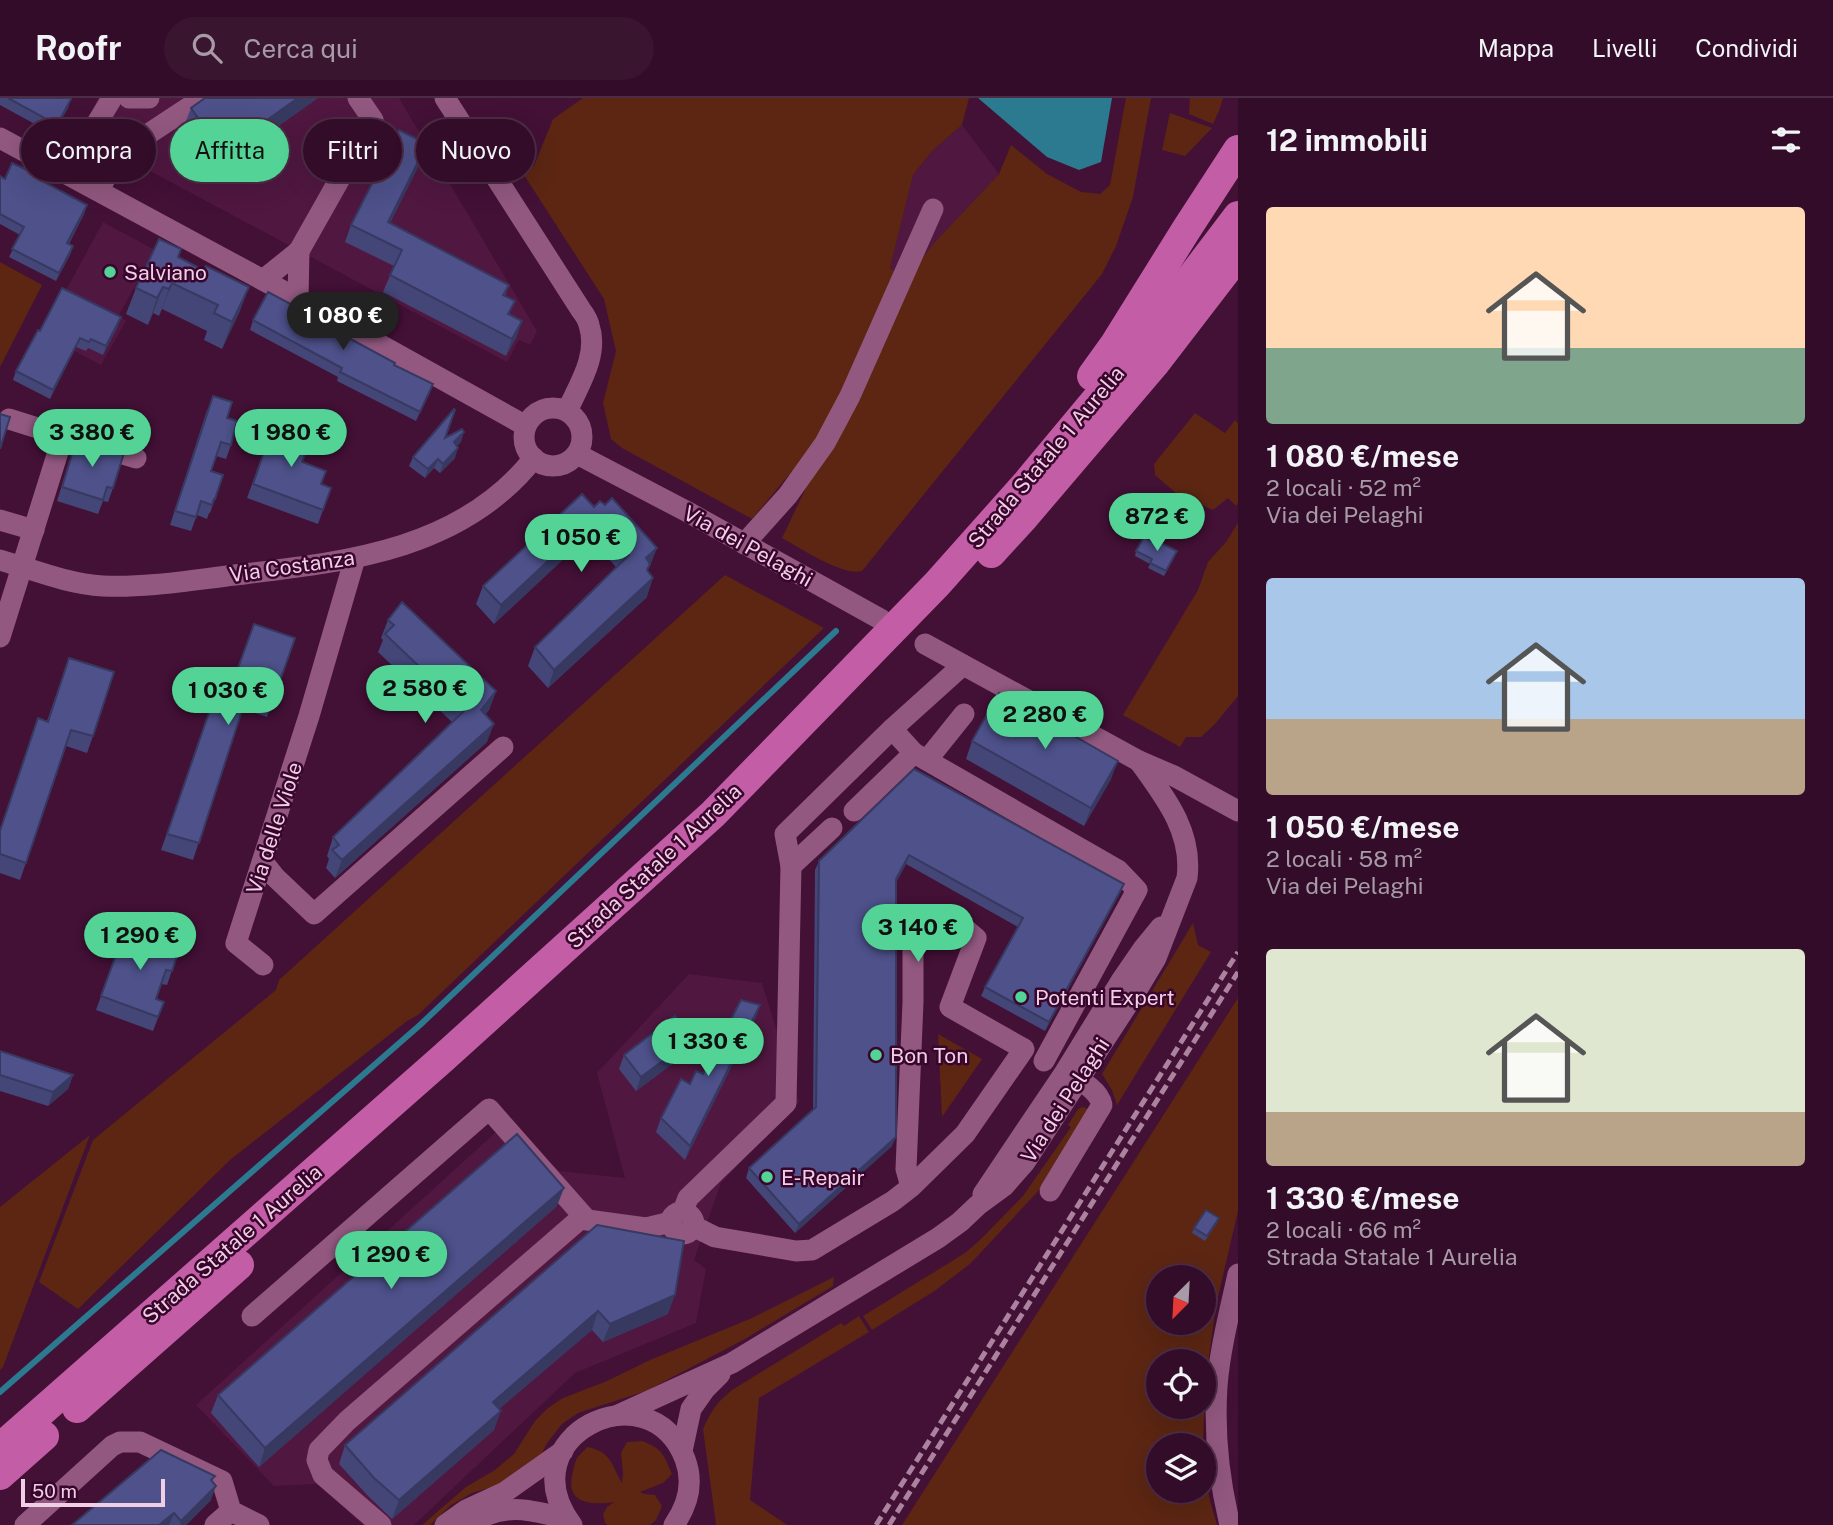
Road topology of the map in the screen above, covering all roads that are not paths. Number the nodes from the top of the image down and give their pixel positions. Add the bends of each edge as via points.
1 (112, 98) edge
2 (129, 98) edge
3 (149, 98) edge
4 (358, 98) edge
5 (445, 98) edge
6 (211, 101) edge
7 (98, 119) edge
8 (0, 138) edge
9 (21, 149) edge
10 (1238, 150) edge
11 (83, 182) edge
12 (99, 190) junction
13 (933, 209) dead end
14 (1238, 216) edge
15 (299, 251) junction
16 (1238, 255) edge
17 (263, 280) junction
18 (1238, 284) edge
19 (298, 299) junction
20 (1156, 362) junction
21 (567, 411) junction
22 (9, 419) edge
23 (526, 426) junction
24 (63, 436) junction
25 (577, 454) junction
26 (136, 458) dead end
27 (534, 458) junction
28 (1026, 484) junction
29 (0, 520) edge
30 (34, 530) junction
31 (744, 544) junction
32 (355, 558) junction
33 (0, 560) edge
34 (23, 567) junction
35 (945, 590) junction
36 (882, 620) dead end
37 (0, 637) edge
38 (925, 644) dead end
39 (963, 665) junction
40 (872, 667) junction
41 (964, 715) dead end
42 (892, 729) junction
43 (503, 747) dead end
44 (920, 756) junction
45 (1139, 761) junction
46 (854, 811) dead end
47 (1238, 811) edge
48 (832, 828) dead end
49 (263, 862) junction
50 (791, 866) junction
51 (263, 965) dead end
52 (912, 1002) junction
53 (950, 1007) junction
54 (1024, 1049) junction
55 (1044, 1061) junction
56 (1072, 1076) junction
57 (911, 1187) junction
58 (1050, 1191) dead end
59 (586, 1219) junction
60 (683, 1220) junction
61 (1238, 1274) edge
62 (252, 1316) dead end
63 (732, 1363) junction
64 (618, 1415) junction
65 (0, 1448) edge
66 (563, 1451) junction
67 (682, 1451) junction
68 (0, 1475) edge
69 (689, 1495) junction
70 (232, 1511) junction
71 (569, 1522) edge
72 (25, 1525) edge
73 (215, 1525) edge
74 (259, 1525) edge
75 (382, 1525) edge
76 (445, 1525) edge
77 (468, 1525) edge
78 (674, 1525) edge
79 (693, 1525) edge
80 (1230, 1525) edge

1 - 7 street
2 - 3 street
4 - 15 street via 373,120
5 - 21 street via 589,325 590,358
6 - 12 street via 118,154
8 - 9 street
10 - 28 highway via 1115,344 1051,435
11 - 12 street
12 - 17 street
13 - 31 street via 825,443 788,495
14 - 28 highway, Strada Statale 1 Aurelia via 1125,365
15 - 17 street
15 - 19 street
16 - 20 highway, Strada Statale 1 Aurelia
17 - 19 street
18 - 20 highway
19 - 23 street
20 - 35 highway, Strada Statale 1 Aurelia via 1024,517
21 - 23 street via 543,410
21 - 25 street via 582,433
22 - 24 street
23 - 27 street via 525,443
24 - 26 street
24 - 30 street
25 - 27 street via 554,466
25 - 31 street, Via dei Pelaghi
27 - 32 street, Via Costanza via 509,487 455,524 404,546
28 - 35 highway, Strada Statale 1 Aurelia
29 - 30 street
30 - 34 street
31 - 36 street, Via dei Pelaghi
32 - 34 street, Via Costanza via 143,586 78,583
32 - 49 street, Via delle Viole
33 - 34 street, Via Costanza
34 - 37 street
35 - 40 highway, Strada Statale 1 Aurelia
38 - 39 street, Via dei Pelaghi
39 - 42 street
39 - 45 street, Via dei Pelaghi
40 - 65 highway, Strada Statale 1 Aurelia via 620,900
40 - 68 highway, Strada Statale 1 Aurelia via 733,821 640,909
41 - 44 street
42 - 44 street
42 - 50 street via 785,834
43 - 49 street via 314,914
44 - 46 street
44 - 55 street via 1118,870 1137,890
45 - 47 street, Via dei Pelaghi
45 - 56 street, Via dei Pelaghi via 1183,832 1187,878 1156,958
48 - 50 street
49 - 51 street, Via delle Viole via 236,943
50 - 60 street via 786,1103 688,1198
52 - 53 street
52 - 53 street via 913,916 950,916 976,938
52 - 57 street via 906,1169
53 - 54 street
54 - 55 street
54 - 57 street via 965,1134
55 - 56 street
56 - 58 street via 1100,1098 1102,1105
56 - 63 street, Via dei Pelaghi via 1037,1145 1004,1186 938,1238
57 - 60 street via 812,1250 715,1237
59 - 60 street via 646,1228
59 - 62 street via 489,1109
59 - 75 street via 580,1219 508,1280 319,1450 317,1460 323,1475
61 - 80 street via 1217,1387 1221,1483
63 - 64 street, Via dei Pelaghi
63 - 67 street, Via dei Pelaghi via 691,1409
64 - 66 street, Via dei Pelaghi via 587,1425
64 - 67 street via 655,1424
66 - 71 street via 556,1493
66 - 76 street, Via dei Pelaghi via 505,1492
67 - 69 street
69 - 78 street
69 - 79 street
70 - 72 street via 222,1481 140,1442 120,1442
70 - 73 street
70 - 74 street
71 - 77 street via 511,1509 490,1513

